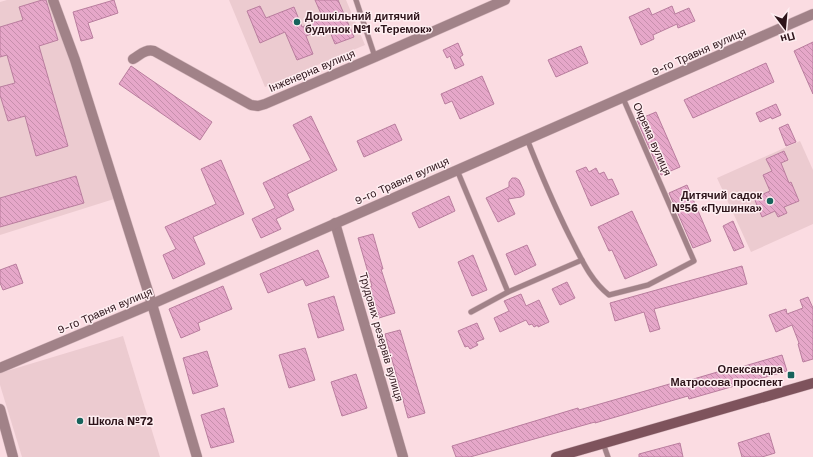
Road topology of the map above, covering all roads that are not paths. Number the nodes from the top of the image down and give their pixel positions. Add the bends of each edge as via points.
1 (53, 0) edge
2 (356, 0) edge
3 (505, 0) edge
4 (813, 14) edge
5 (375, 57) junction
6 (133, 59) dead end
7 (623, 98) junction
8 (527, 139) junction
9 (457, 170) junction
10 (335, 224) junction
11 (582, 260) junction
12 (508, 292) junction
13 (152, 304) junction
14 (472, 312) dead end
15 (0, 368) edge
16 (813, 383) edge
17 (0, 410) edge
18 (604, 443) junction
19 (13, 457) edge
20 (197, 457) edge
21 (403, 457) edge
22 (556, 457) edge
23 (608, 457) edge

1 - 13 street via 75,60
2 - 5 lane
3 - 5 street, Інженерна вулиця
4 - 7 street, 9-го Травня вулиця
5 - 6 street, Інженерна вулиця via 258,106 251,105 154,51 149,50
7 - 8 street, 9-го Травня вулиця
7 - 11 lane, Окрема вулиця via 694,260 648,285 609,295 598,286
8 - 9 street, 9-го Травня вулиця
8 - 11 lane, Окрема вулиця via 552,201
9 - 10 street, 9-го Травня вулиця
9 - 12 lane
10 - 13 street, 9-го Травня вулиця
10 - 21 street, Трудових резервів вулиця
11 - 12 lane
12 - 14 lane
13 - 15 street, 9-го Травня вулиця
13 - 20 street
16 - 18 main road
17 - 19 street
18 - 22 main road
18 - 23 lane

